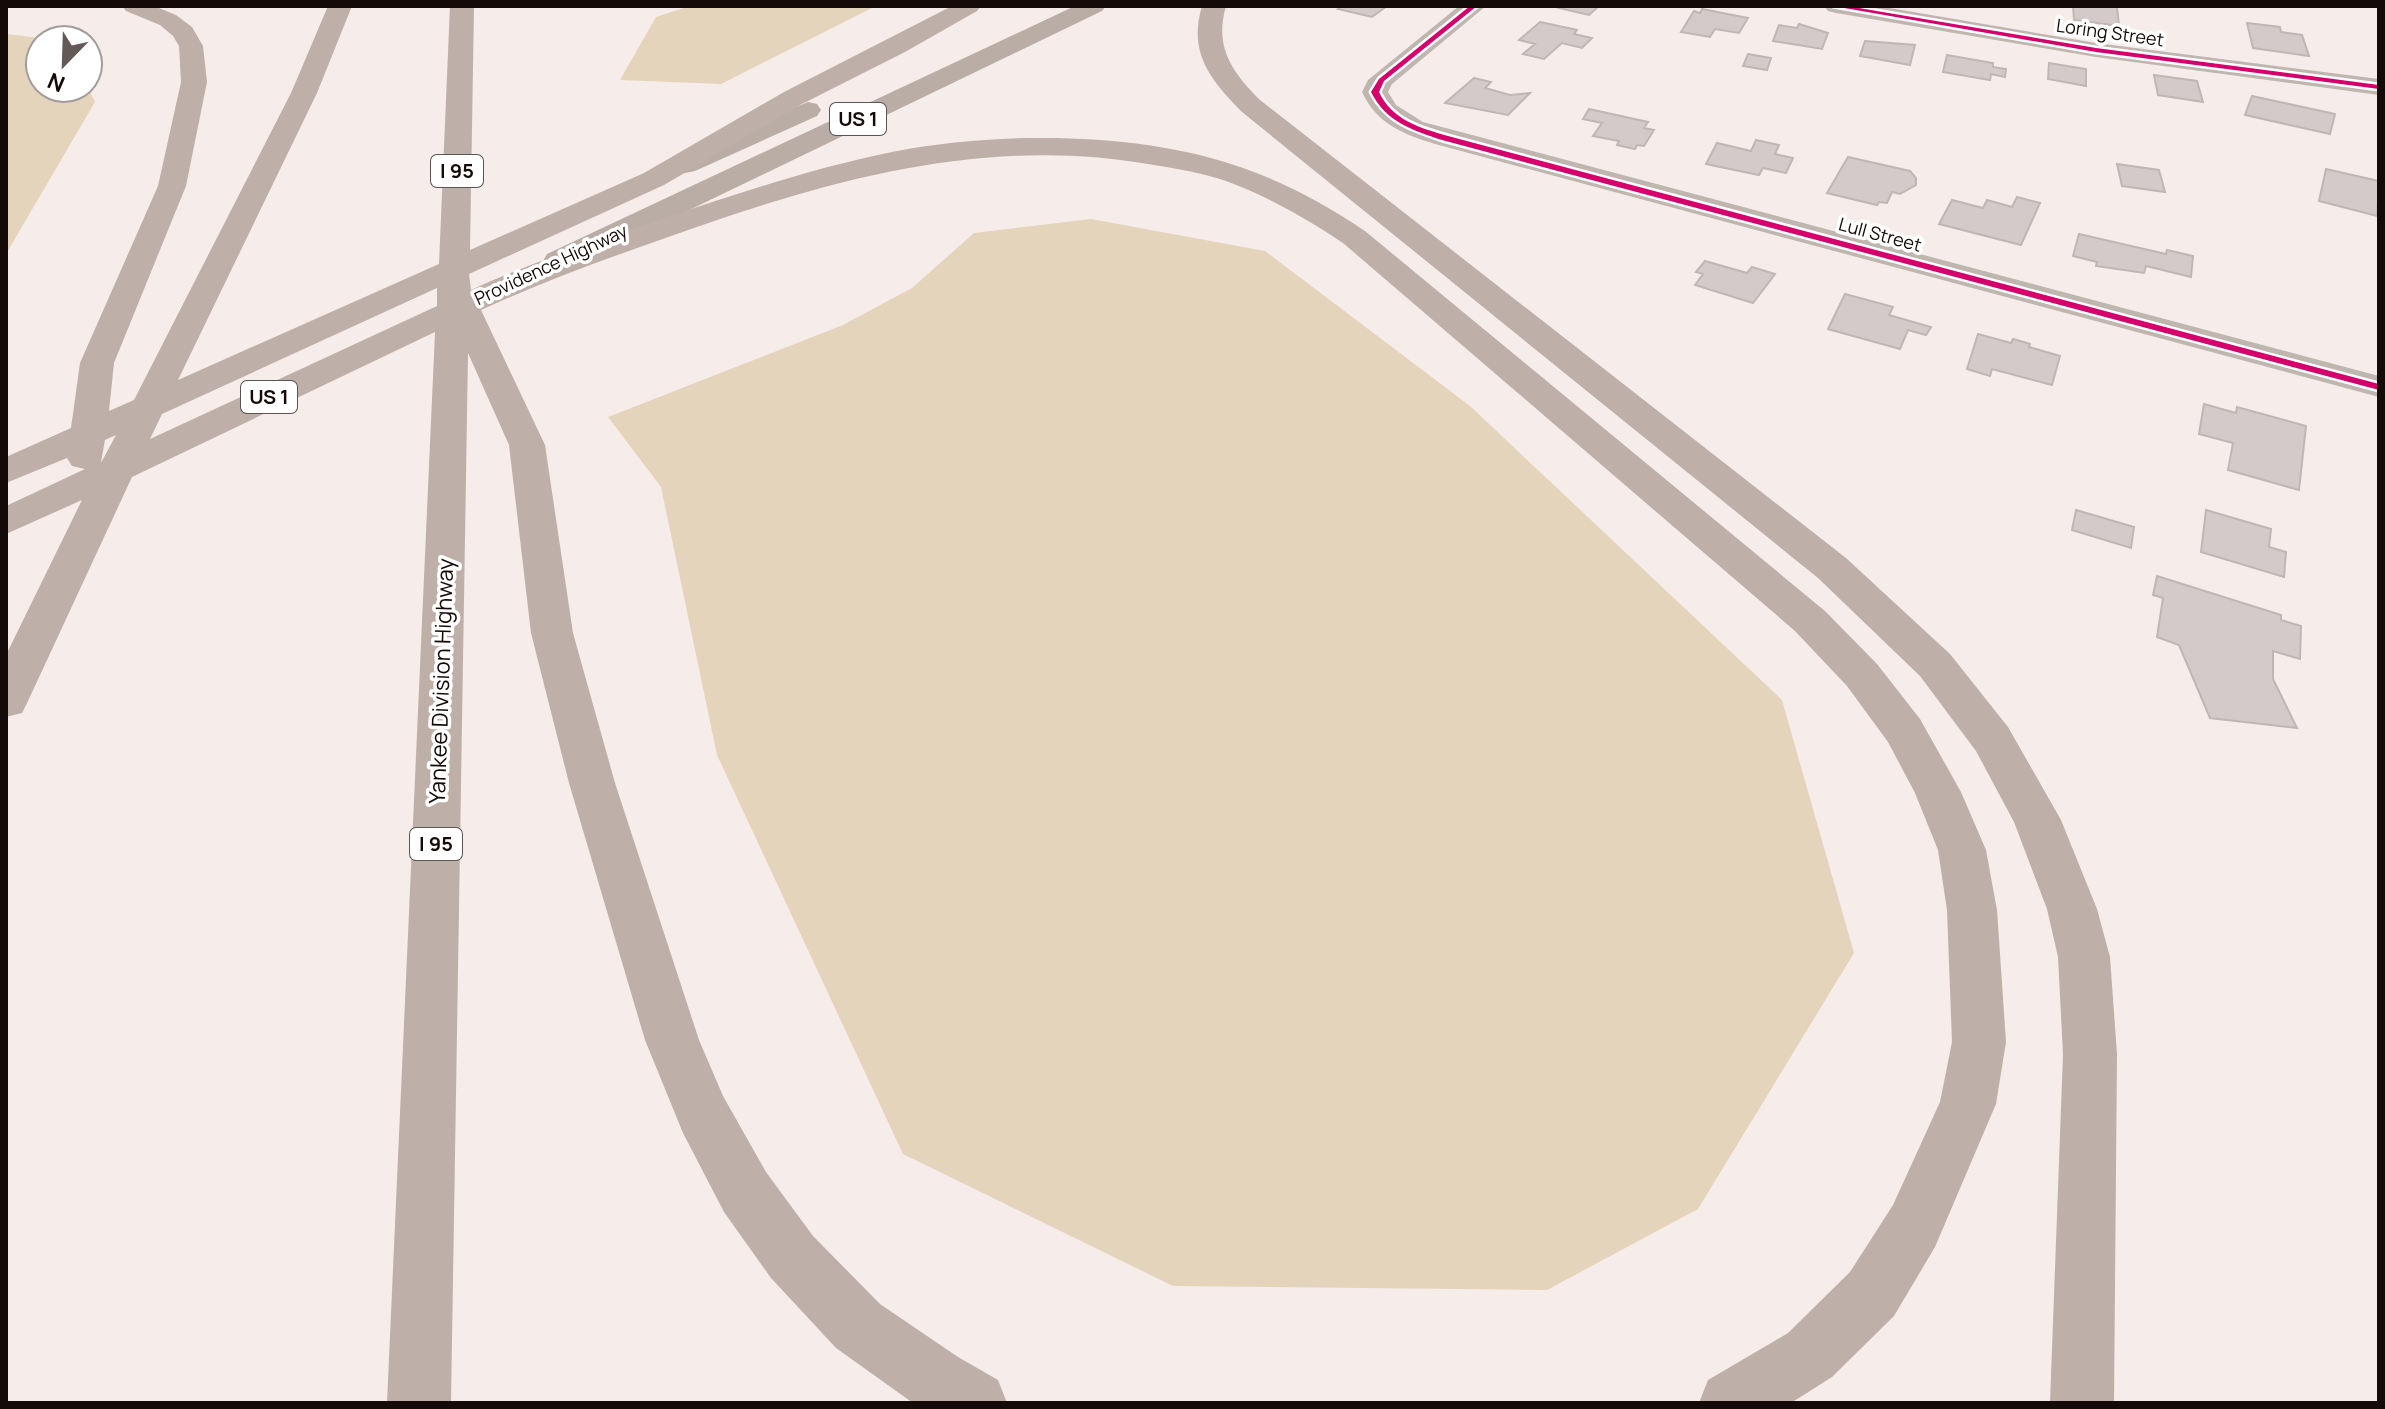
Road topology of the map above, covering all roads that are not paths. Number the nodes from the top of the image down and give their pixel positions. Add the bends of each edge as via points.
1 (134, 6) edge
2 (340, 6) edge
3 (462, 6) edge
4 (969, 6) edge
5 (1036, 6) edge
6 (1094, 6) edge
7 (1214, 6) edge
8 (1474, 6) edge
9 (1836, 6) edge
10 (484, 19) dead end
11 (460, 56) junction
12 (2379, 87) edge
13 (654, 179) junction
14 (622, 237) junction
15 (454, 285) junction
16 (2379, 387) edge
17 (6, 471) edge
18 (6, 521) edge
19 (70, 563) junction
20 (6, 701) edge
21 (419, 1403) edge
22 (975, 1403) edge
23 (1731, 1403) edge
24 (2082, 1403) edge

1 - 19 highway via 183,32 191,46 194,82 172,186 97,363
2 - 19 highway via 304,93
3 - 11 highway, Yankee Division Highway / I 95
4 - 13 highway via 793,98
5 - 13 main road, Providence Highway
6 - 14 main road, Providence Highway / US 1
7 - 24 highway via 1207,37 1212,59 1251,106 1832,568 1935,665 1992,739 2037,820 2072,909 2084,957 2090,1054
8 - 16 street, Lull Street via 1381,80 1375,92 1392,117 1445,138
9 - 12 street, Loring Street via 2096,50
10 - 11 highway
11 - 15 highway, Yankee Division Highway / I 95
13 - 17 highway, Providence Highway
14 - 18 highway, Providence Highway / US 1 via 532,274
14 - 23 highway, Providence Highway via 829,176 968,150 1112,149 1236,175 1296,202 1354,237 1810,621 1862,675 1904,731 1962,850 1972,910 1979,1042 1971,1089 1914,1226 1872,1294 1810,1355
15 - 21 highway, Yankee Division Highway / I 95
15 - 22 highway via 527,445 552,633 592,783 672,1040 703,1114 745,1192 792,1257 858,1326
19 - 20 highway

